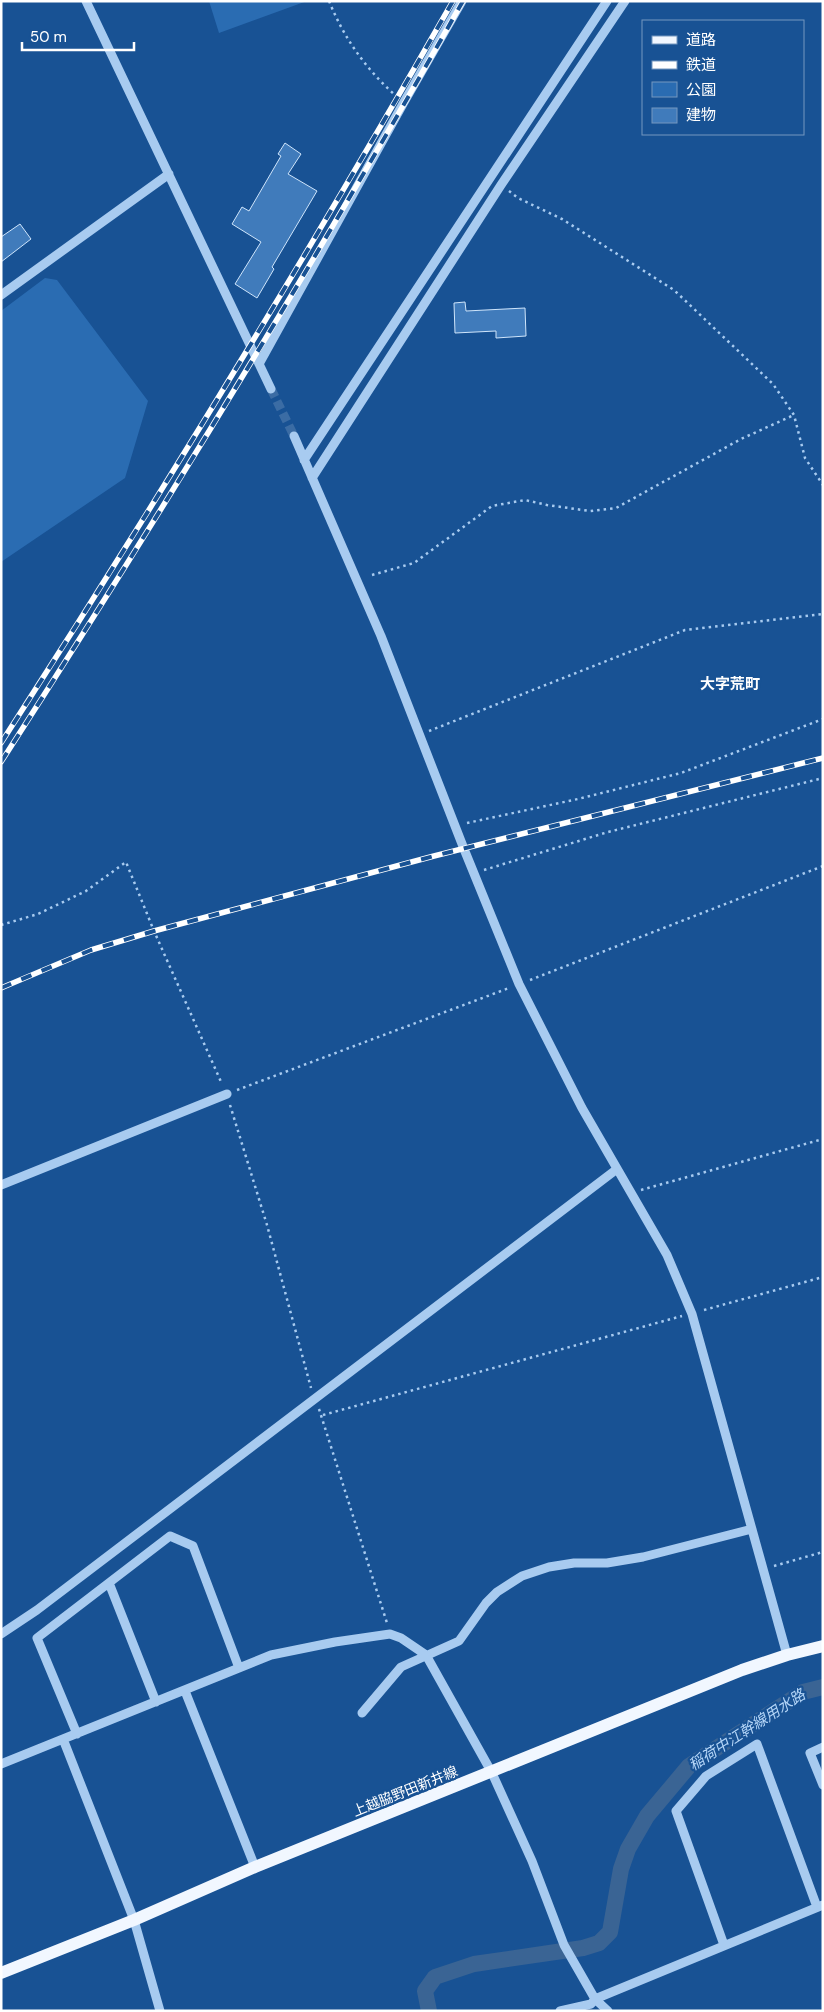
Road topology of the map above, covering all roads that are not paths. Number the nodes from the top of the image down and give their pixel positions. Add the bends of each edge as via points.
1 (86, 1) edge
2 (462, 1) edge
3 (607, 1) edge
4 (624, 1) edge
5 (169, 174) junction
6 (1, 295) edge
7 (259, 364) junction
8 (271, 389) tunnel mouth
9 (294, 436) tunnel mouth
10 (304, 460) junction
11 (312, 478) junction
12 (227, 1094) road end
13 (617, 1168) junction
14 (1, 1185) edge
15 (752, 1529) junction
16 (109, 1583) junction
17 (1, 1634) edge
18 (823, 1646) edge
19 (426, 1654) junction
20 (787, 1655) junction
21 (239, 1668) junction
22 (184, 1691) junction
23 (156, 1702) junction
24 (362, 1713) dead end
25 (77, 1734) junction
26 (63, 1739) junction
27 (823, 1747) edge
28 (1, 1764) edge
29 (492, 1773) junction
30 (823, 1785) edge
31 (255, 1867) junction
32 (820, 1906) edge
33 (134, 1920) junction
34 (724, 1945) junction
35 (1, 1973) edge
36 (595, 1999) junction
37 (160, 2011) edge
38 (560, 2011) edge
39 (608, 2011) edge

1 - 5 street
2 - 7 street
3 - 10 street
4 - 11 street
5 - 6 street
5 - 7 street
7 - 8 street
9 - 10 street
10 - 11 street
11 - 13 street via 382,636 519,984 582,1108
12 - 14 street
13 - 15 street via 667,1255 692,1314
13 - 17 street via 45,1604
15 - 19 street via 643,1557 606,1563 574,1563 522,1576 496,1592 459,1641
15 - 20 street
16 - 21 street via 170,1536 193,1546
16 - 23 street
16 - 25 street via 37,1638
18 - 20 main road, 上越脇野田新井線
19 - 21 street via 390,1634 296,1649
19 - 24 street via 401,1667
19 - 29 street
20 - 29 main road, 上越脇野田新井線 via 742,1670
21 - 22 street
22 - 23 street
22 - 31 street
23 - 25 street
25 - 26 street
26 - 28 street
26 - 33 street
27 - 30 street via 810,1753
29 - 31 main road, 上越脇野田新井線
29 - 36 street via 532,1861 564,1945
31 - 33 main road, 上越脇野田新井線
32 - 34 street
32 - 34 street via 757,1744 706,1776 676,1811
33 - 35 main road, 上越脇野田新井線
33 - 37 street
34 - 36 street
36 - 38 street via 591,2004
36 - 39 street

